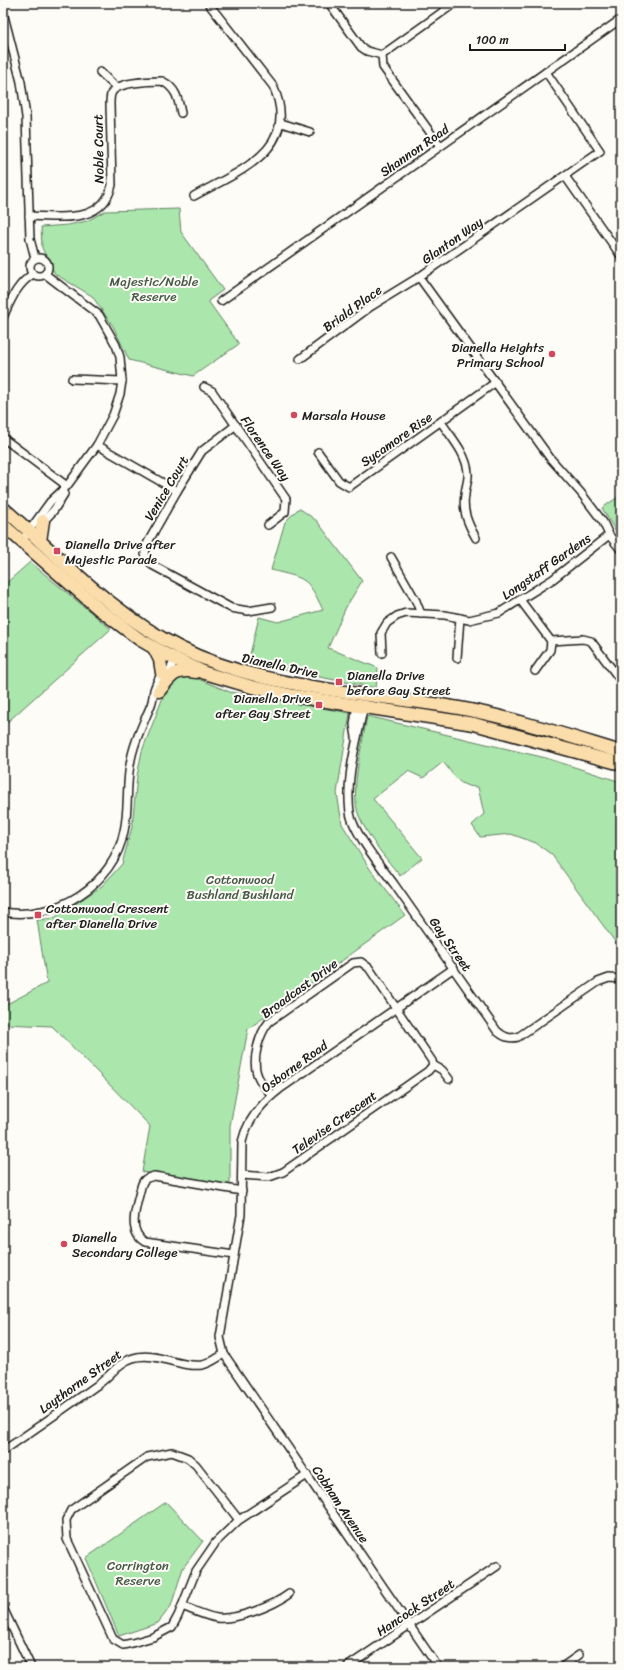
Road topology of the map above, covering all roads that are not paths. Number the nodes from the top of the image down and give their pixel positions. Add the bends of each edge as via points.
1 (208, 3) edge
2 (330, 3) edge
3 (455, 3) edge
4 (3, 12) edge
5 (621, 19) edge
6 (382, 55) junction
7 (100, 72) dead end
8 (546, 72) junction
9 (116, 87) junction
10 (181, 113) dead end
11 (280, 123) junction
12 (310, 132) dead end
13 (440, 146) junction
14 (565, 176) junction
15 (194, 196) dead end
16 (29, 216) junction
17 (621, 256) edge
18 (35, 258) junction
19 (33, 274) junction
20 (45, 274) junction
21 (419, 277) junction
22 (221, 301) dead end
23 (3, 316) edge
24 (300, 359) dead end
25 (72, 379) dead end
26 (122, 381) junction
27 (496, 382) junction
28 (204, 387) dead end
29 (441, 422) junction
30 (236, 425) junction
31 (3, 438) edge
32 (97, 444) junction
33 (318, 452) dead end
34 (66, 488) junction
35 (177, 491) junction
36 (3, 508) edge
37 (43, 521) joint
38 (3, 525) edge
39 (268, 525) dead end
40 (34, 535) junction
41 (608, 535) junction
42 (476, 538) dead end
43 (22, 543) junction
44 (621, 550) edge
45 (391, 557) dead end
46 (521, 601) junction
47 (272, 607) dead end
48 (421, 614) junction
49 (460, 618) junction
50 (551, 640) junction
51 (154, 648) junction
52 (175, 652) junction
53 (382, 653) dead end
54 (457, 658) dead end
55 (535, 671) dead end
56 (162, 673) junction
57 (205, 673) junction
58 (621, 681) edge
59 (159, 692) junction
60 (362, 693) junction
61 (152, 702) junction
62 (360, 707) junction
63 (621, 752) edge
64 (621, 764) edge
65 (3, 912) edge
66 (454, 968) junction
67 (621, 979) edge
68 (397, 1008) junction
69 (432, 1065) junction
70 (449, 1079) dead end
71 (272, 1095) junction
72 (242, 1175) junction
73 (242, 1191) junction
74 (234, 1255) junction
75 (224, 1354) junction
76 (3, 1451) edge
77 (307, 1475) junction
78 (239, 1520) junction
79 (497, 1566) dead end
80 (289, 1594) dead end
81 (182, 1606) junction
82 (3, 1608) edge
83 (410, 1625) junction
84 (579, 1655) dead end
85 (31, 1667) edge
86 (347, 1667) edge
87 (438, 1667) edge
88 (562, 1667) edge

1 - 11 street via 273,86 281,106
2 - 6 street via 361,47
3 - 6 street
4 - 16 street via 21,82 26,117
5 - 8 street, Shannon Road
6 - 13 street via 383,66
7 - 9 street
8 - 13 street, Shannon Road
8 - 14 street, Glanton Way via 600,151
9 - 10 street via 162,81 174,90
9 - 16 street, Noble Court via 110,98 112,185 103,205 95,212 72,217
11 - 12 street
11 - 15 street via 275,139 262,156
13 - 22 street, Shannon Road
14 - 17 street
14 - 21 street, Glanton Way
16 - 18 street via 31,247
18 - 19 street via 29,266
18 - 20 street via 46,261 48,268
19 - 20 street
19 - 23 street via 17,288
20 - 26 street via 99,315 116,345
21 - 24 street, Briald Place via 370,307
21 - 27 street, Glanton Way
25 - 26 street
26 - 32 street via 114,415
27 - 29 street, Sycamore Rise
27 - 41 street, Glanton Way via 550,458 603,522
28 - 30 street, Florence Way via 212,391
29 - 33 street, Sycamore Rise via 349,487 339,481
29 - 42 street via 467,465 464,512
30 - 35 street, Venice Court via 202,451
30 - 39 street, Florence Way via 286,499 285,512
31 - 34 street
32 - 34 street
32 - 35 street
34 - 37 street via 56,507
34 - 40 street via 50,502
35 - 47 street, Venice Court via 147,544 145,554 152,565 231,608 248,611
36 - 40 main road, Dianella Drive
37 - 40 main road
38 - 43 main road, Dianella Drive
40 - 43 street
40 - 52 main road, Dianella Drive via 105,599
41 - 44 street, Glanton Way
41 - 46 street, Longstaff Gardens
43 - 51 main road, Dianella Drive via 99,609
45 - 48 street
46 - 49 street, Longstaff Gardens via 499,613 469,620
46 - 50 street
48 - 49 street, Longstaff Gardens
48 - 53 street, Longstaff Gardens via 406,613 387,623 381,633
49 - 54 street
50 - 55 street via 550,650
50 - 58 street via 591,641
51 - 52 main road, Dianella Drive
51 - 56 main road via 160,660
52 - 56 street
52 - 57 main road, Dianella Drive
52 - 59 street
52 - 60 main road, Dianella Drive via 251,674 301,685
56 - 61 street via 154,689
57 - 59 main road via 189,670 176,672
57 - 62 main road, Dianella Drive via 252,687
59 - 61 street
60 - 62 street, Gay Street
60 - 63 main road, Dianella Drive via 488,714
61 - 65 street via 130,764 124,832 114,860 106,873 95,884 65,904 34,913
62 - 64 main road, Dianella Drive via 474,724
62 - 66 street, Gay Street via 362,722 356,737 349,792 350,814 376,859
66 - 67 street, Gay Street via 497,1031 510,1038 518,1037 598,982 609,978
66 - 68 street, Osborne Road
68 - 69 street via 431,1056
68 - 71 street, Osborne Road
68 - 71 street, Broadcast Drive via 369,968 361,962 353,963 269,1022 261,1034 256,1070 261,1082
69 - 70 street via 442,1070
69 - 72 street, Televise Crescent via 428,1071 283,1172 269,1177
71 - 72 street, Osborne Road via 254,1115 244,1134
72 - 73 street, Osborne Road
73 - 74 street, Osborne Road
73 - 74 street via 154,1176 147,1178 142,1181 134,1223 134,1232 145,1242
74 - 75 street, Osborne Road via 220,1329 220,1345
75 - 76 street, Laythorne Street via 203,1365 147,1356 135,1357 124,1362 102,1381
75 - 77 street, Cobham Avenue
77 - 78 street
77 - 83 street, Cobham Avenue
78 - 81 street via 207,1554 196,1571
78 - 81 street via 196,1465 184,1456 172,1452 155,1454 138,1462 81,1501 68,1515 65,1527 67,1539 113,1639 123,1644 153,1638 172,1627
79 - 83 street, Hancock Street
80 - 81 street via 277,1603 228,1618 210,1617
82 - 85 street
83 - 86 street, Hancock Street
83 - 87 street, Cobham Avenue
84 - 88 street

